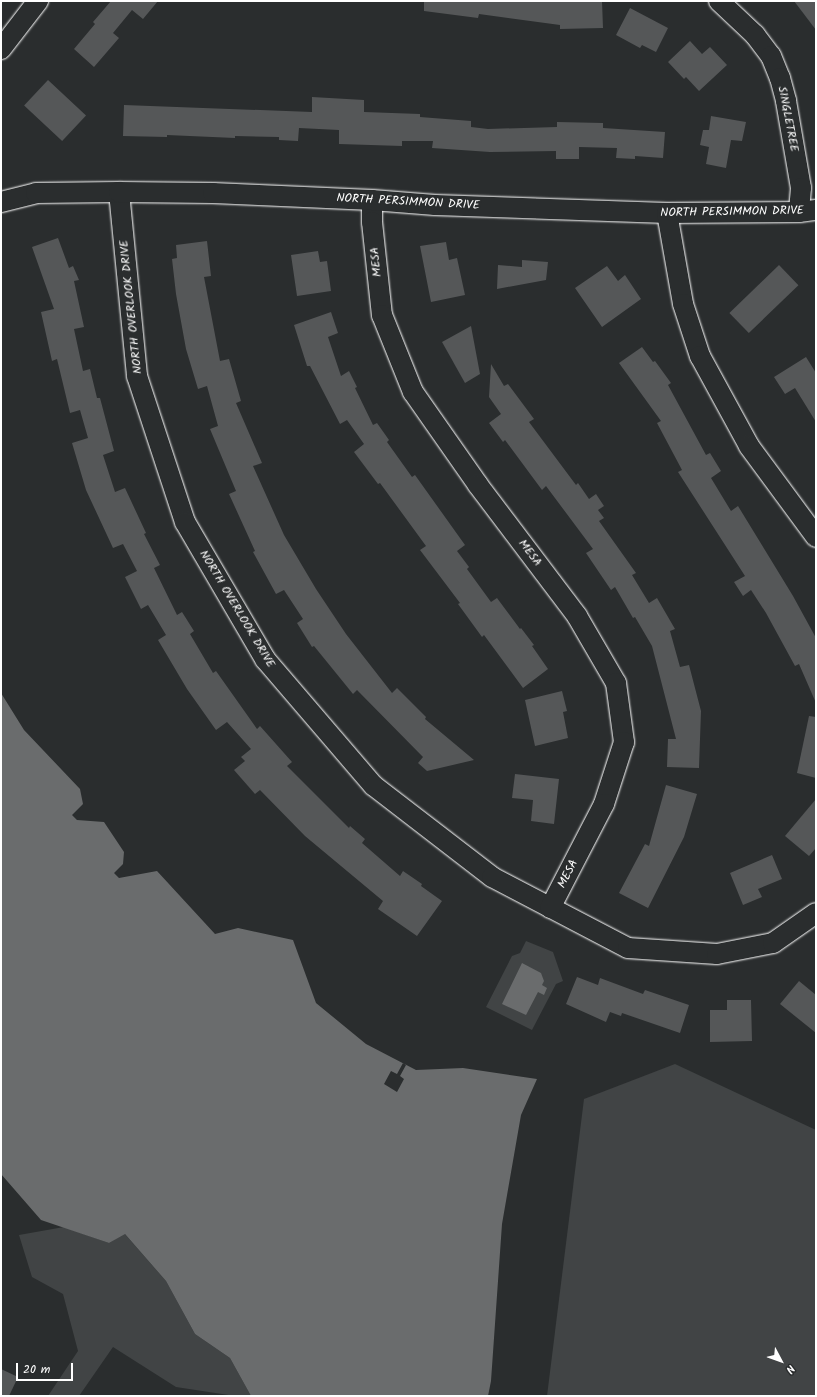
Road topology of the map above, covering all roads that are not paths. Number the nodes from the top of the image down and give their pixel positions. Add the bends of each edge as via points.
1 (38, 1) edge
2 (719, 1) edge
3 (1, 49) edge
4 (119, 192) junction
5 (372, 200) junction
6 (1, 202) edge
7 (808, 211) edge
8 (667, 213) junction
9 (816, 537) edge
10 (550, 908) junction
11 (816, 912) edge

1 - 3 street
2 - 7 street, SINGLETREE via 755,35 771,56 786,101 800,188
4 - 5 street, NORTH PERSIMMON DRIVE
4 - 6 street, NORTH PERSIMMON DRIVE via 36,193
4 - 10 street, NORTH OVERLOOK DRIVE via 137,376 185,522 265,659 374,786 492,877
5 - 8 street, NORTH PERSIMMON DRIVE via 435,205
5 - 10 street, MESA via 382,315 413,392 478,485 577,616 616,683 624,742 604,804
7 - 8 street, NORTH PERSIMMON DRIVE
8 - 9 street via 682,304 700,356 749,446
10 - 11 street, NORTH OVERLOOK DRIVE via 628,948 717,954 772,943

